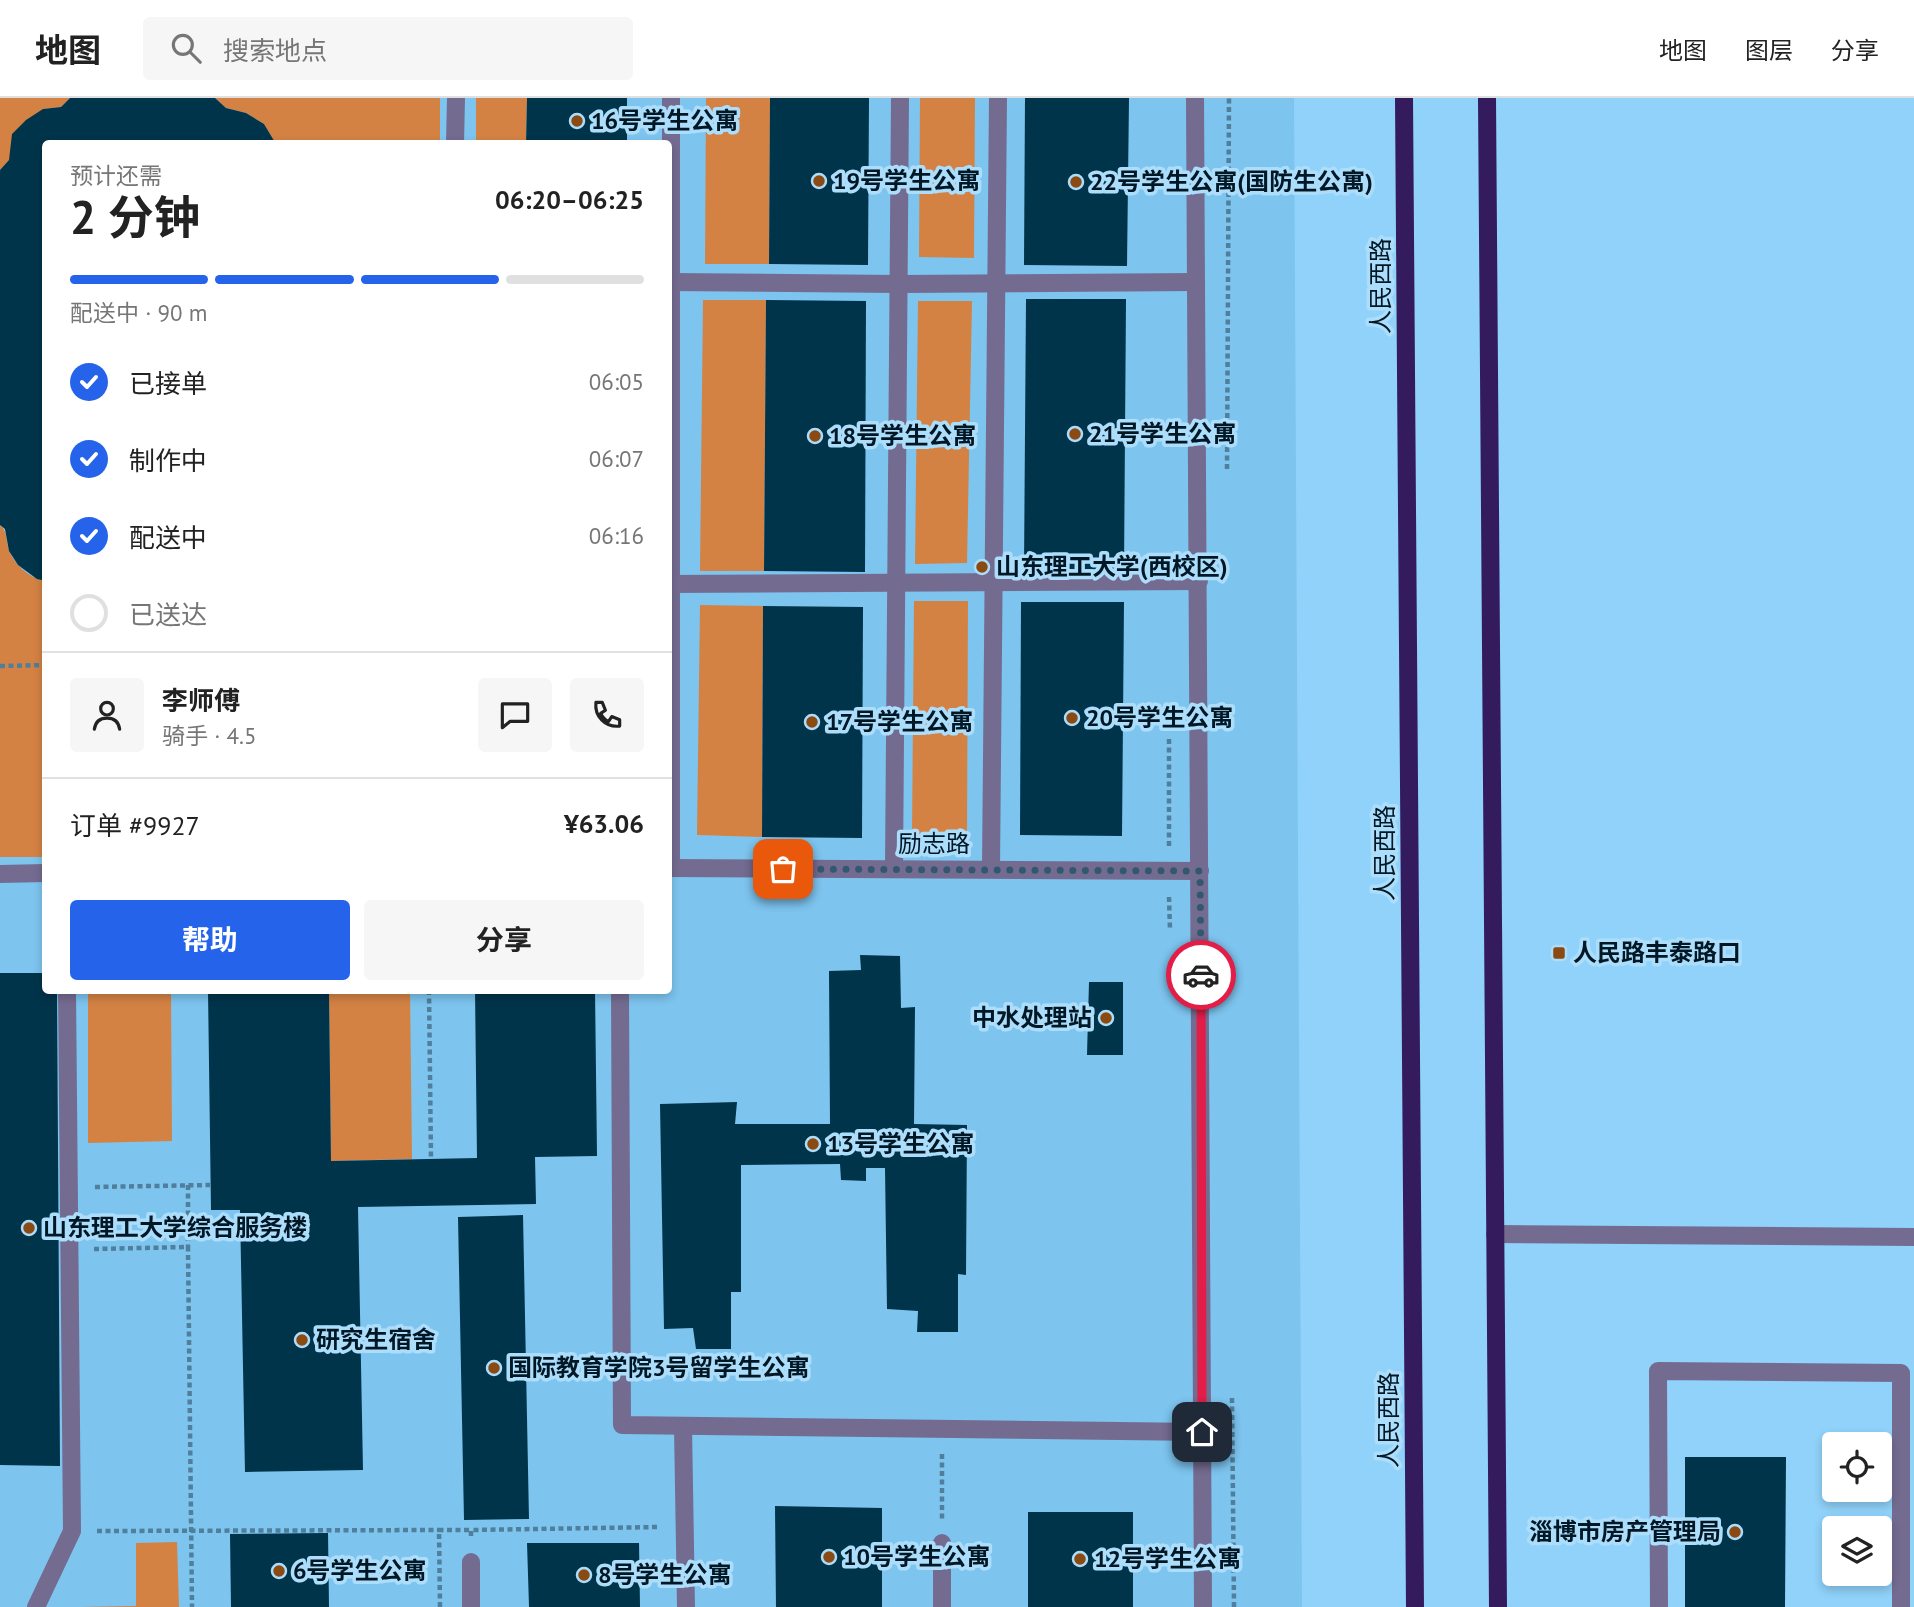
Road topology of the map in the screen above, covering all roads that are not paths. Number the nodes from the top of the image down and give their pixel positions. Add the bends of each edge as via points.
1 (456, 98) edge
2 (671, 98) edge
3 (900, 98) edge
4 (998, 98) edge
5 (1195, 98) edge
6 (1404, 98) edge
7 (1487, 98) edge
8 (455, 140) edge
9 (671, 140) edge
10 (672, 282) edge
11 (1196, 282) junction
12 (996, 283) junction
13 (899, 284) junction
14 (1199, 581) junction
15 (897, 582) junction
16 (993, 582) junction
17 (672, 584) edge
18 (672, 868) edge
19 (991, 868) junction
20 (894, 869) junction
21 (1200, 871) junction
22 (42, 873) edge
23 (0, 874) edge
24 (67, 994) edge
25 (620, 994) edge
26 (1495, 1234) junction
27 (1914, 1237) edge
28 (682, 1426) junction
29 (1202, 1432) junction
30 (942, 1543) road end
31 (471, 1562) road end
32 (36, 1607) edge
33 (471, 1607) edge
34 (686, 1607) edge
35 (942, 1607) edge
36 (1203, 1607) edge
37 (1415, 1607) edge
38 (1498, 1607) edge
39 (1659, 1607) edge
40 (1902, 1607) edge

1 - 8 street
2 - 9 street
3 - 13 street
4 - 12 street
5 - 11 street
6 - 37 main road, 人民西路
7 - 26 main road
10 - 13 street
11 - 12 street
11 - 14 street
12 - 13 street
12 - 16 street
13 - 15 street
14 - 16 street
14 - 21 street
15 - 16 street
15 - 17 street
15 - 20 street
16 - 19 street
18 - 20 street, 励志路
19 - 20 street, 励志路
19 - 21 street, 励志路
21 - 29 street
22 - 23 street
24 - 32 street via 72,1531
25 - 28 street via 622,1425
26 - 27 street
26 - 38 main road
28 - 29 street
28 - 34 street
29 - 36 street
30 - 35 street
31 - 33 street
39 - 40 street via 1658,1371 1901,1373

